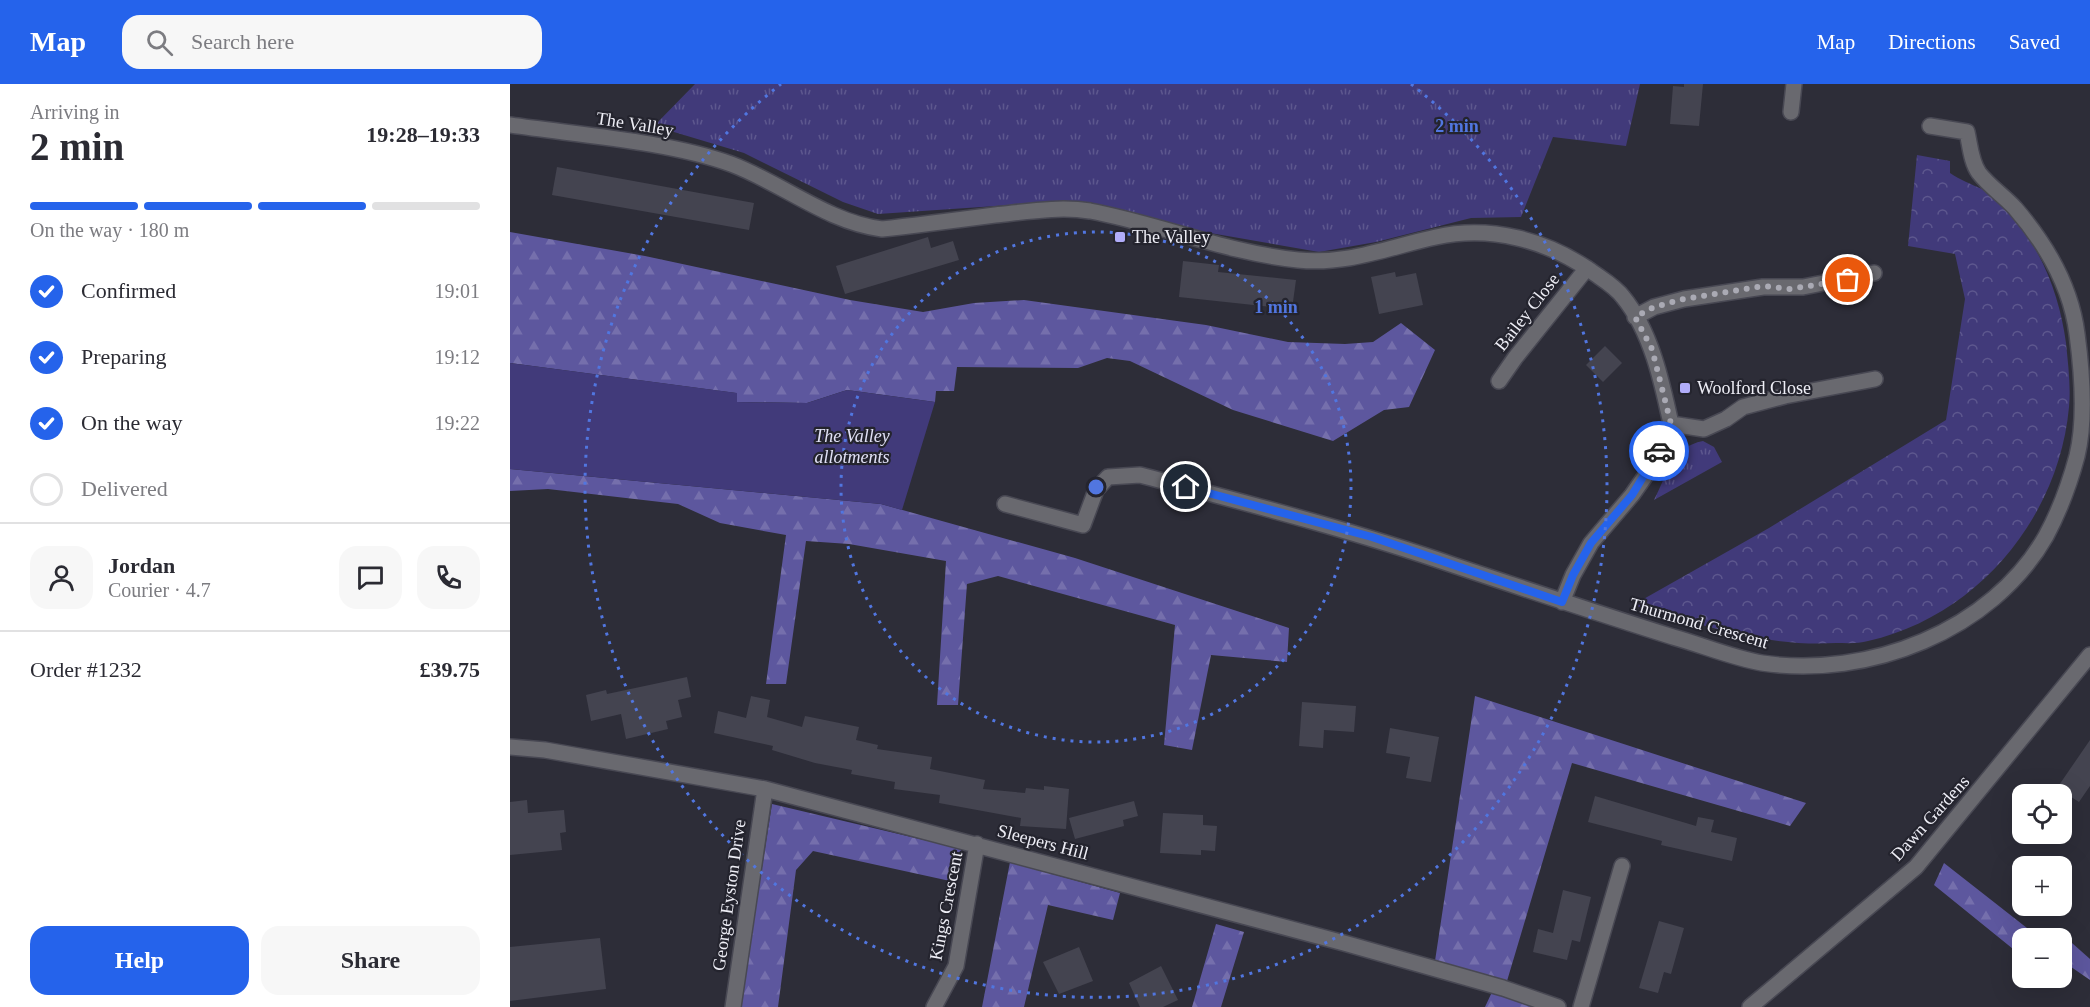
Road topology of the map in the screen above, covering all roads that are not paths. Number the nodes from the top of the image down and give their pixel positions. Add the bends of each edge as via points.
1 (1794, 84) edge
2 (1791, 112) dead end
3 (510, 125) edge
4 (1930, 126) dead end
5 (1587, 268) junction
6 (1874, 273) dead end
7 (1635, 317) junction
8 (2084, 332) edge
9 (1875, 379) dead end
10 (1500, 381) dead end
11 (1671, 424) junction
12 (1005, 504) dead end
13 (1562, 602) junction
14 (2090, 655) edge
15 (510, 747) edge
16 (765, 789) junction
17 (977, 844) junction
18 (1622, 866) dead end
19 (733, 1007) edge
20 (934, 1007) edge
21 (1558, 1007) edge
22 (1581, 1007) edge
23 (1750, 1007) edge

1 - 2 street
3 - 5 street, The Valley via 659,147 729,163 840,218 872,228 1038,210 1089,211 1216,246 1325,262 1469,233 1511,236 1553,248
4 - 8 street, Thurmond Crescent via 1967,132 1979,173 2039,238 2057,268
5 - 7 street, The Valley via 1624,298
5 - 10 street, Bailey Close
6 - 7 street via 1803,287 1763,286 1684,299
7 - 11 street, The Valley via 1652,349
8 - 13 street, Thurmond Crescent via 2078,453 2061,501 2046,536 2019,572 1989,602 1959,624 1912,647 1879,656 1804,666 1761,663
9 - 11 street via 1743,407 1704,429
11 - 13 street via 1646,475 1591,543
12 - 13 street, Thurmond Crescent via 1083,525 1096,490 1108,477 1140,475 1372,537
14 - 23 street, Dawn Gardens via 1916,867
15 - 16 street, Sleepers Hill
16 - 17 street, Sleepers Hill
16 - 19 street, George Eyston Drive
17 - 20 street, Kings Crescent via 956,966
17 - 21 street, Sleepers Hill via 1355,946
18 - 22 street

